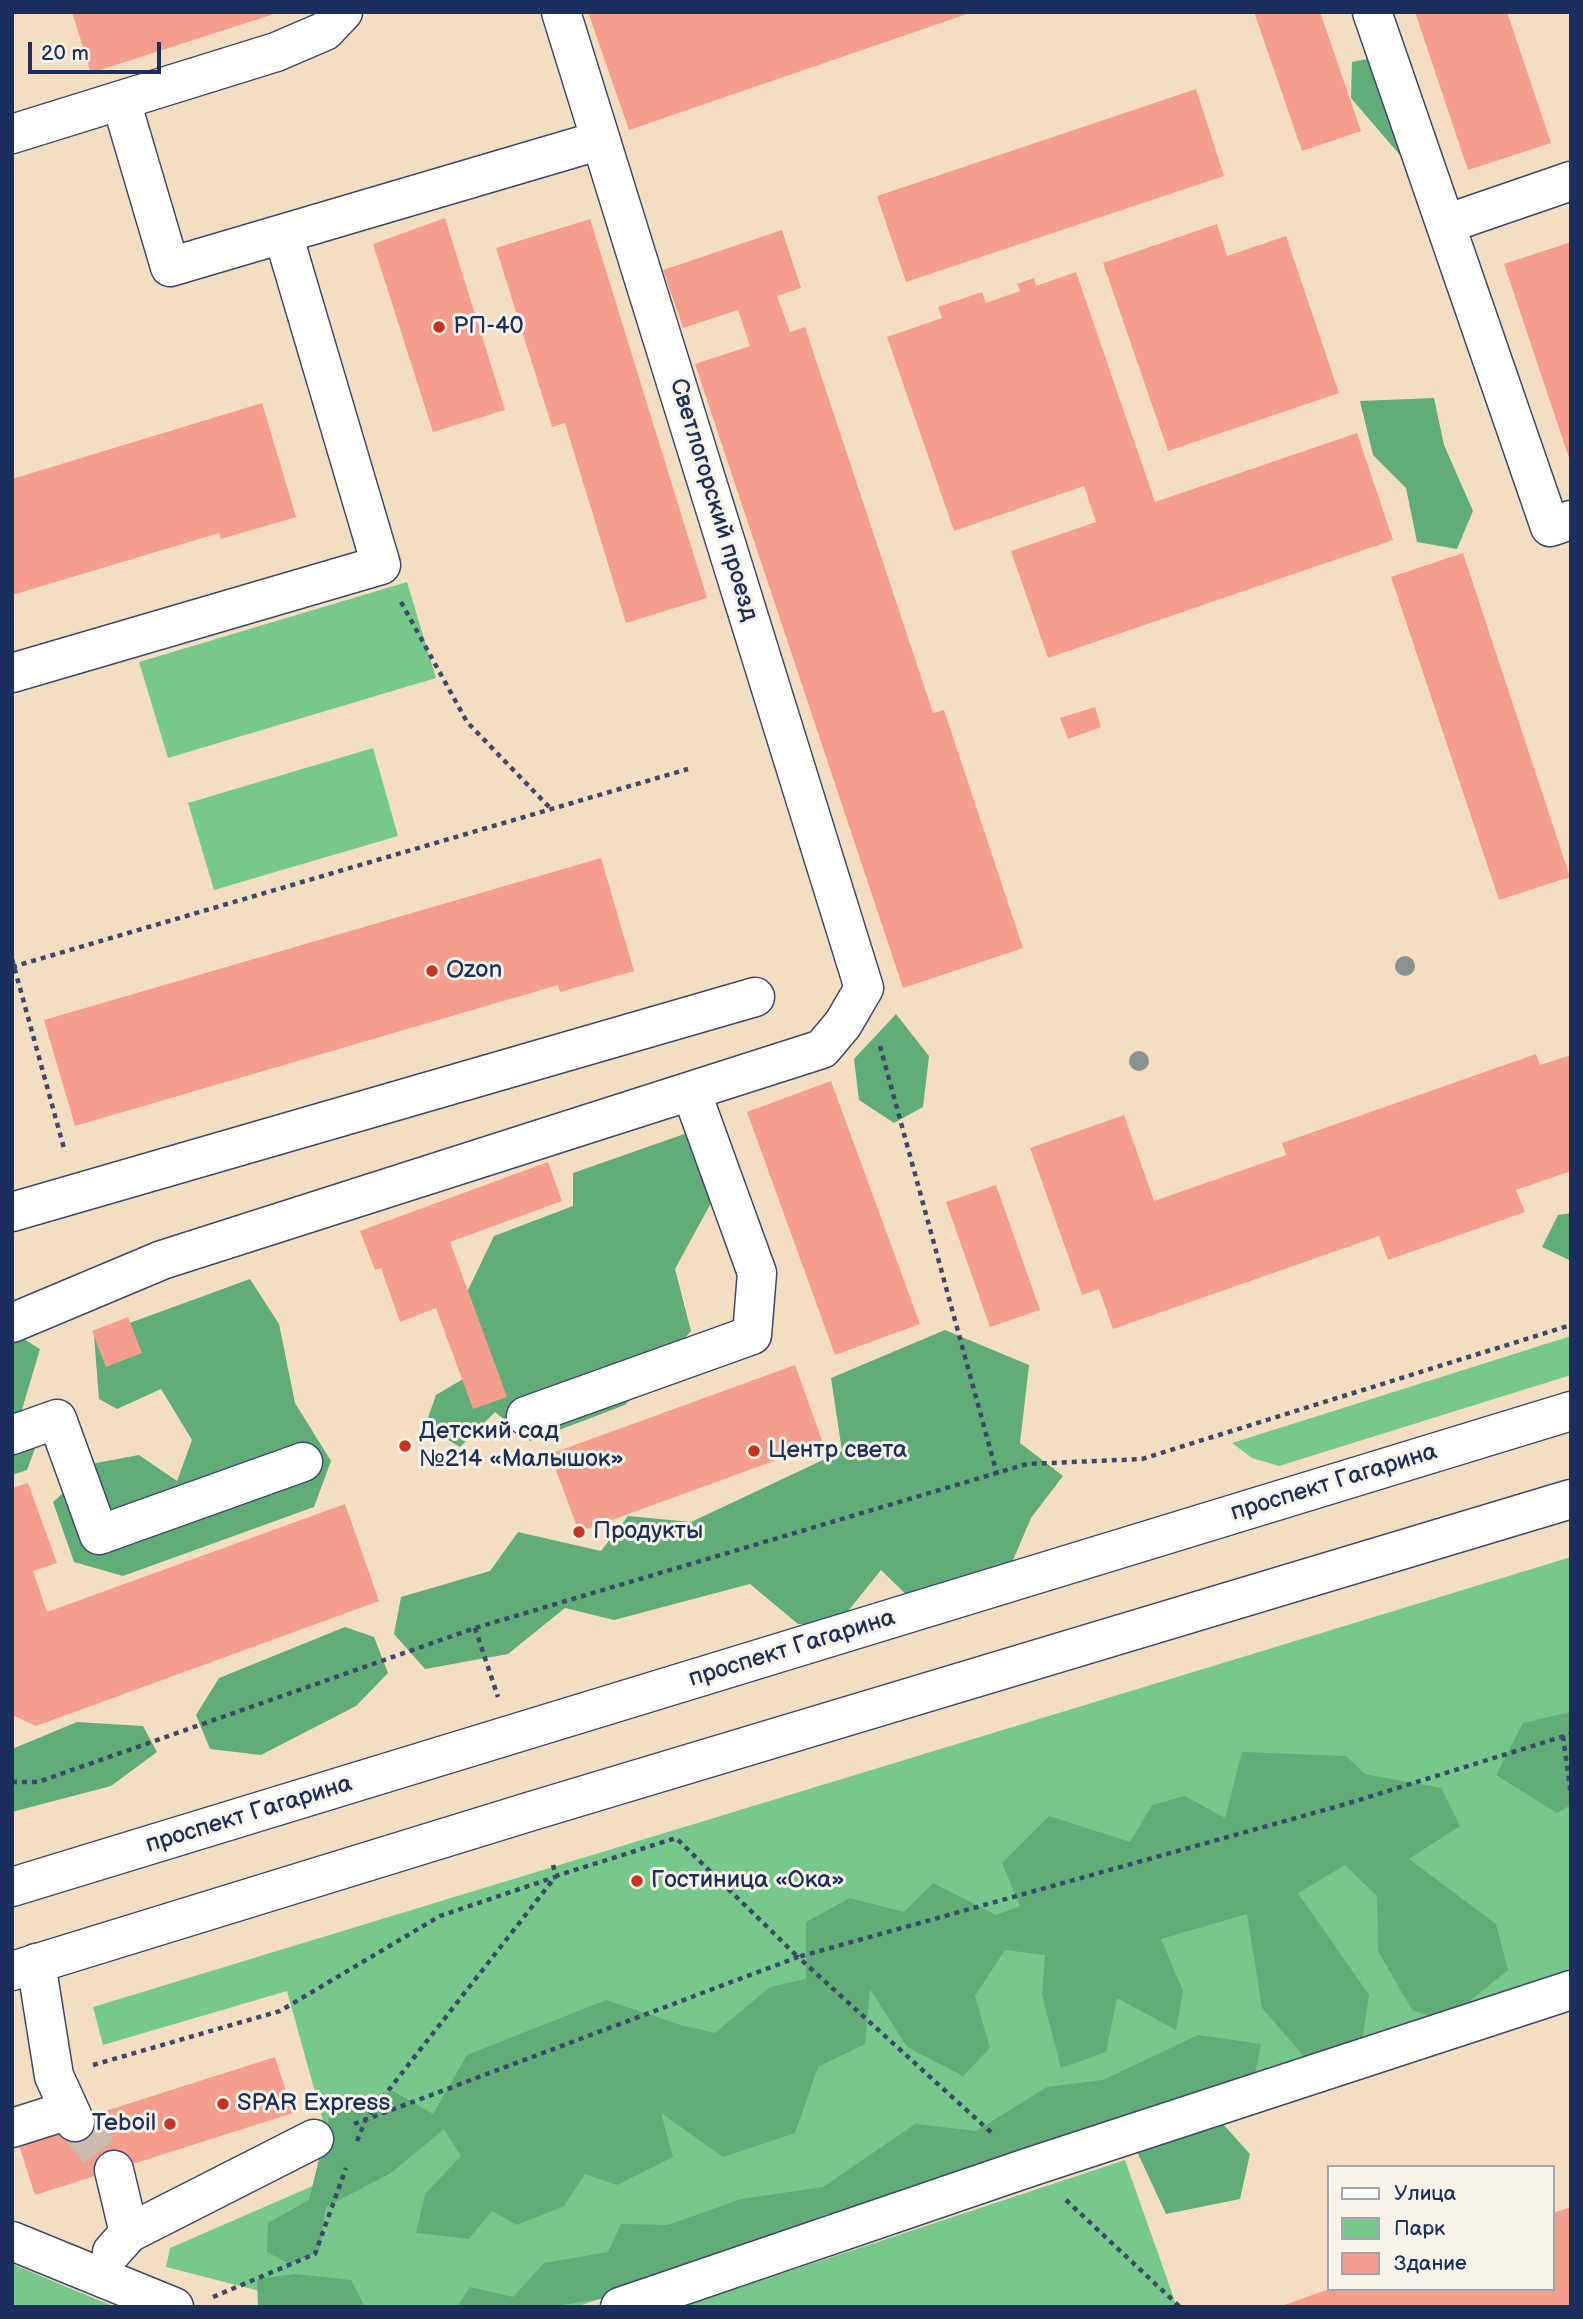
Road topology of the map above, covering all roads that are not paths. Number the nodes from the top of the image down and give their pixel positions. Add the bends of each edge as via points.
1 (343, 12) edge
2 (561, 12) edge
3 (1372, 12) edge
4 (121, 102) junction
5 (12, 134) edge
6 (601, 140) junction
7 (1571, 181) edge
8 (1446, 225) junction
9 (283, 234) junction
10 (1571, 520) edge
11 (12, 673) edge
12 (755, 997) dead end
13 (691, 1091) junction
14 (12, 1212) edge
15 (12, 1323) edge
16 (1571, 1411) edge
17 (526, 1416) dead end
18 (12, 1435) edge
19 (303, 1462) dead end
20 (1571, 1499) edge
21 (12, 1886) edge
22 (24, 1967) edge
23 (1571, 1990) edge
24 (12, 2128) edge
25 (314, 2139) road end
26 (114, 2170) tunnel mouth
27 (129, 2233) junction
28 (12, 2241) edge
29 (92, 2274) junction
30 (189, 2304) edge
31 (620, 2307) edge

1 - 4 main road via 325,31 276,52
2 - 6 main road, Светлогорский проезд
3 - 8 main road
4 - 5 main road
4 - 9 main road via 170,267
6 - 9 main road
6 - 13 main road, Светлогорский проезд via 864,988 822,1049
7 - 8 main road
8 - 10 main road via 1550,527
9 - 11 main road via 381,565
12 - 14 main road
13 - 15 main road via 162,1259
13 - 17 main road via 757,1273 751,1335
16 - 21 main road, проспект Гагарина
18 - 19 main road via 57,1419 99,1535
20 - 22 main road
22 - 24 main road via 66,2103
23 - 31 main road
25 - 27 main road
26 - 27 main road
27 - 29 main road
28 - 29 main road
29 - 30 main road

